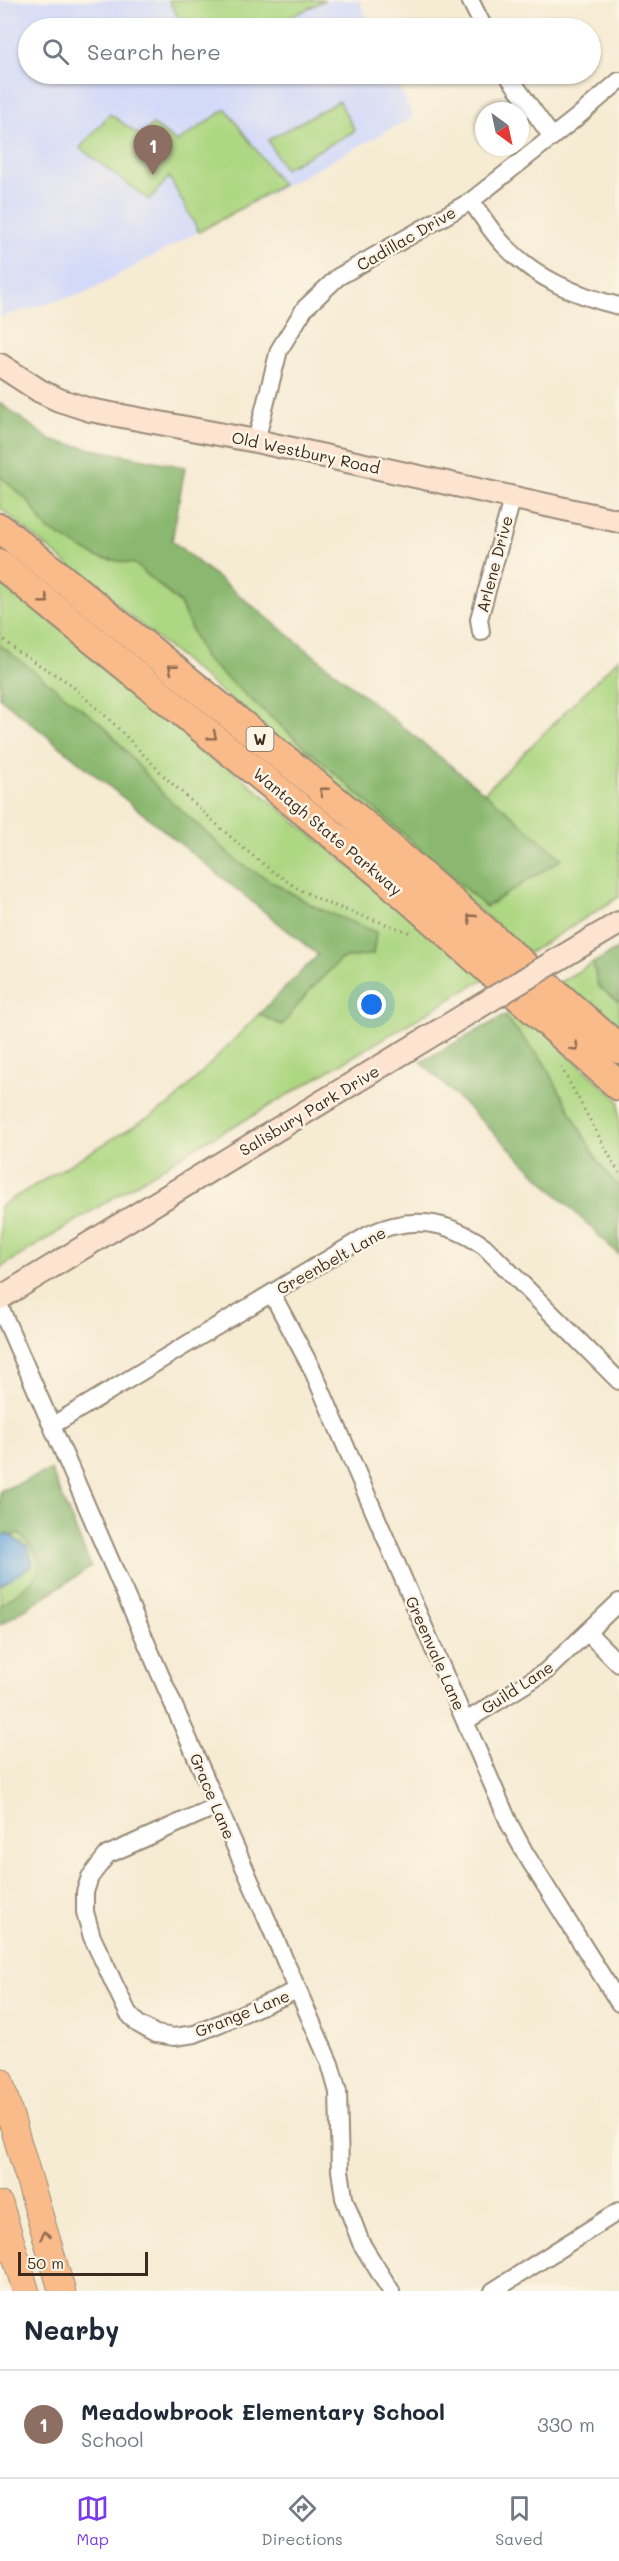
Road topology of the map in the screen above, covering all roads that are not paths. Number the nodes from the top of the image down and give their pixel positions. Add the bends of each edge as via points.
1 (470, 0) edge
2 (479, 18) edge
3 (619, 81) edge
4 (514, 84) edge
5 (552, 137) junction
6 (471, 201) junction
7 (619, 306) edge
8 (0, 365) edge
9 (256, 441) junction
10 (513, 496) junction
11 (619, 521) edge
12 (0, 528) edge
13 (0, 564) edge
14 (481, 632) dead end
15 (619, 923) edge
16 (619, 1049) edge
17 (619, 1086) edge
18 (272, 1294) junction
19 (0, 1298) edge
20 (0, 1307) edge
21 (619, 1382) edge
22 (53, 1425) junction
23 (619, 1602) edge
24 (588, 1633) junction
25 (619, 1664) edge
26 (466, 1721) junction
27 (217, 1806) junction
28 (298, 1990) junction
29 (619, 2002) edge
30 (0, 2081) edge
31 (0, 2205) edge
32 (619, 2211) edge
33 (26, 2291) edge
34 (62, 2291) edge
35 (392, 2291) edge
36 (493, 2291) edge

1 - 2 street
3 - 5 street, Cadillac Drive
4 - 5 street
5 - 6 street, Cadillac Drive
6 - 7 street via 503,244 523,262 564,289
6 - 9 street, Cadillac Drive via 338,277 305,308 279,350
8 - 9 main road, Old Westbury Road via 40,391 90,410
9 - 10 main road, Old Westbury Road
10 - 11 main road, Old Westbury Road
10 - 14 street, Arlene Drive via 480,619
16 -> 12 highway, Wantagh State Parkway / W via 351,813
13 -> 17 highway, Wantagh State Parkway / W via 373,866
15 - 19 main road, Salisbury Park Drive, bridge
18 - 21 street, Greenbelt Lane via 385,1227 421,1222 449,1227 484,1246
18 - 22 street, Greenbelt Lane
18 - 26 street, Greenvale Lane via 312,1371
20 - 22 street, Grace Lane
22 - 27 street, Grace Lane
23 - 24 street, Guild Lane
24 - 25 street
24 - 26 street, Guild Lane via 545,1672
26 - 29 street, Greenvale Lane via 525,1853
27 - 28 street, Grace Lane
27 - 28 street, Grange Lane via 107,1855 90,1877 85,1892 85,1912 92,1936 128,2013 156,2034 195,2034
28 - 35 street, Grace Lane via 338,2092 344,2198 361,2243
34 -> 30 main road
31 - 33 main road
32 - 36 street

